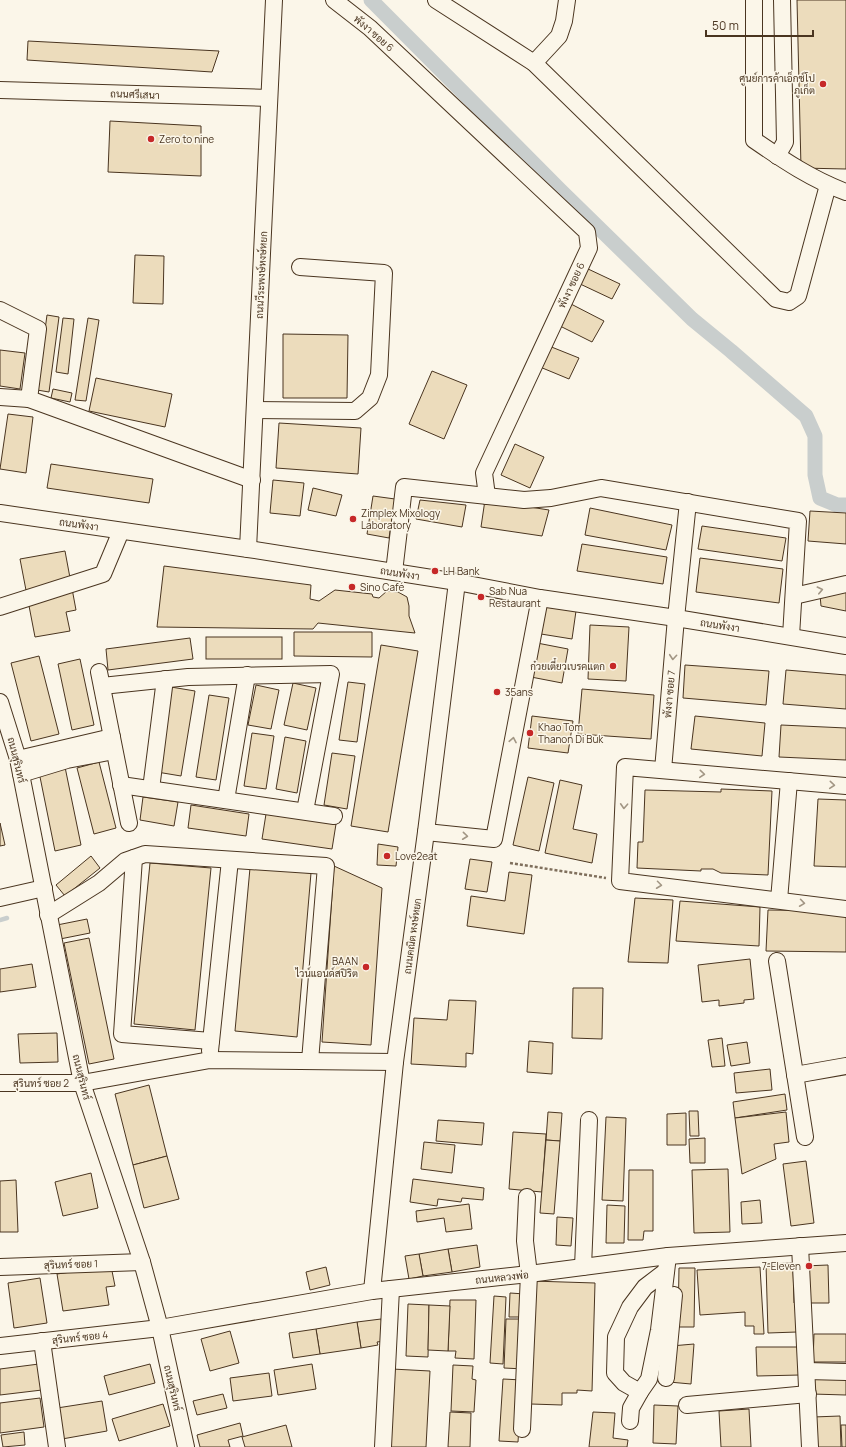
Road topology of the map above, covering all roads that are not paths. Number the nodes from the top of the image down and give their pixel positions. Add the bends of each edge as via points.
1 (274, 0) edge
2 (334, 0) edge
3 (436, 0) edge
4 (567, 0) edge
5 (754, 0) edge
6 (782, 0) edge
7 (534, 62) junction
8 (0, 90) edge
9 (269, 98) junction
10 (777, 156) junction
11 (828, 185) junction
12 (846, 192) edge
13 (300, 267) dead end
14 (0, 310) edge
15 (0, 397) edge
16 (29, 399) junction
17 (255, 410) junction
18 (252, 480) junction
19 (487, 496) junction
20 (688, 502) junction
21 (0, 513) edge
22 (121, 531) junction
23 (248, 549) junction
24 (394, 572) junction
25 (457, 582) junction
26 (846, 584) edge
27 (794, 596) junction
28 (540, 598) junction
29 (0, 607) edge
30 (676, 618) junction
31 (791, 636) junction
32 (846, 646) edge
33 (247, 675) junction
34 (165, 679) junction
35 (0, 702) edge
36 (113, 744) junction
37 (19, 767) junction
38 (663, 770) junction
39 (788, 781) junction
40 (121, 785) junction
41 (846, 786) edge
42 (151, 789) junction
43 (226, 800) junction
44 (305, 811) junction
45 (334, 816) dead end
46 (129, 823) dead end
47 (426, 832) junction
48 (134, 858) junction
49 (230, 860) junction
50 (44, 888) junction
51 (0, 898) edge
52 (780, 900) junction
53 (846, 909) edge
54 (48, 915) junction
55 (777, 961) dead end
56 (211, 1041) junction
57 (210, 1060) junction
58 (310, 1061) junction
59 (395, 1062) junction
60 (846, 1066) edge
61 (796, 1075) junction
62 (0, 1083) edge
63 (82, 1083) junction
64 (589, 1120) dead end
65 (806, 1137) dead end
66 (527, 1197) dead end
67 (846, 1244) edge
68 (800, 1246) junction
69 (671, 1261) junction
70 (142, 1262) junction
71 (0, 1267) edge
72 (583, 1267) junction
73 (529, 1274) junction
74 (391, 1289) junction
75 (372, 1291) junction
76 (160, 1328) junction
77 (42, 1341) junction
78 (0, 1346) edge
79 (807, 1371) junction
80 (846, 1372) edge
81 (666, 1378) dead end
82 (640, 1392) junction
83 (808, 1394) junction
84 (687, 1405) dead end
85 (630, 1421) dead end
86 (522, 1429) dead end
87 (57, 1447) edge
88 (186, 1447) edge
89 (383, 1447) edge
90 (810, 1447) edge

1 - 9 street, ถนนวีระพงษ์หงษ์หยก
2 - 19 street, พังงา ซอย 6 via 370,28 586,232 588,248 484,473
3 - 7 street
4 - 7 street via 559,36
5 - 10 street via 754,140
6 - 10 street via 785,142
7 - 11 street via 776,299 789,302 798,296
8 - 9 street, ถนนศรีเสนา
9 - 17 street, ถนนวีระพงษ์หงษ์หยก
10 - 11 street
11 - 12 street
13 - 17 street via 384,273 379,375 370,398 355,411
14 - 16 street via 38,329
15 - 16 street
16 - 18 street
17 - 18 street, ถนนวีระพงษ์หงษ์หยก
18 - 23 street, ถนนวีระพงษ์หงษ์หยก
19 - 20 street via 524,500 551,498 601,488
19 - 24 street via 404,487
20 - 27 street via 798,521
20 - 30 street, พังงา ซอย 7
21 - 22 street, ถนนพังงา
22 - 23 street, ถนนพังงา
22 - 29 street via 103,574
23 - 24 street, ถนนพังงา
24 - 25 street, ถนนพังงา
25 - 28 street, ถนนพังงา
25 - 47 street, ถนนคณิต หงษ์หยก
27 -> 26 street
27 - 31 street
28 - 30 street, ถนนพังงา
47 -> 28 street via 494,839
30 - 31 street, ถนนพังงา
30 -> 38 street, พังงา ซอย 7
31 - 32 street, ถนนพังงา
33 - 34 street
33 - 43 street
33 - 44 street via 331,674
34 - 36 street via 100,679
34 - 42 street
35 - 37 street, ถนนสุรินทร์
36 - 37 street via 67,760
36 - 40 street
37 - 50 street, ถนนสุรินทร์
38 -> 39 street
38 -> 52 street via 625,767 620,881
39 -> 41 street
39 - 52 street
40 - 42 street
40 - 46 street
42 - 43 street
43 - 44 street
44 - 45 street
47 - 59 street, ถนนคณิต หงษ์หยก
48 - 49 street via 145,854
48 - 54 street via 125,861 99,883
48 - 56 street via 122,1034
49 - 56 street
49 - 58 street via 326,866
50 - 51 street
50 - 54 street, ถนนสุรินทร์
52 -> 53 street
54 - 63 street, ถนนสุรินทร์
55 - 61 street
56 - 57 street
57 - 58 street, สุรินทร์ ซอย 2
57 - 63 street, สุรินทร์ ซอย 2
58 - 59 street, สุรินทร์ ซอย 2
59 - 75 street, ถนนคณิต หงษ์หยก
60 - 61 street
61 - 65 street
62 - 63 street, สุรินทร์ ซอย 2
63 - 70 street, ถนนสุรินทร์
64 - 72 street
66 - 73 street via 525,1241
67 - 68 street, ถนนหลวงพ่อ
68 - 69 street, ถนนหลวงพ่อ
68 - 79 street
69 - 72 street, ถนนหลวงพ่อ
69 - 81 street
69 - 82 street via 649,1379
69 - 82 street via 645,1287 630,1307 616,1337 615,1373 624,1383
70 - 71 street, สุรินทร์ ซอย 1
70 - 76 street, ถนนสุรินทร์
72 - 73 street, ถนนหลวงพ่อ
73 - 74 street, ถนนหลวงพ่อ
73 - 86 street
74 - 75 street, ถนนหลวงพ่อ
74 - 89 street
75 - 76 street, ถนนหลวงพ่อ
76 - 77 street, สุรินทร์ ซอย 4
76 - 88 street, ถนนสุรินทร์
77 - 78 street, สุรินทร์ ซอย 4
77 - 87 street
79 - 80 street
79 - 83 street
82 - 85 street via 632,1408
83 - 84 street
83 - 90 street

